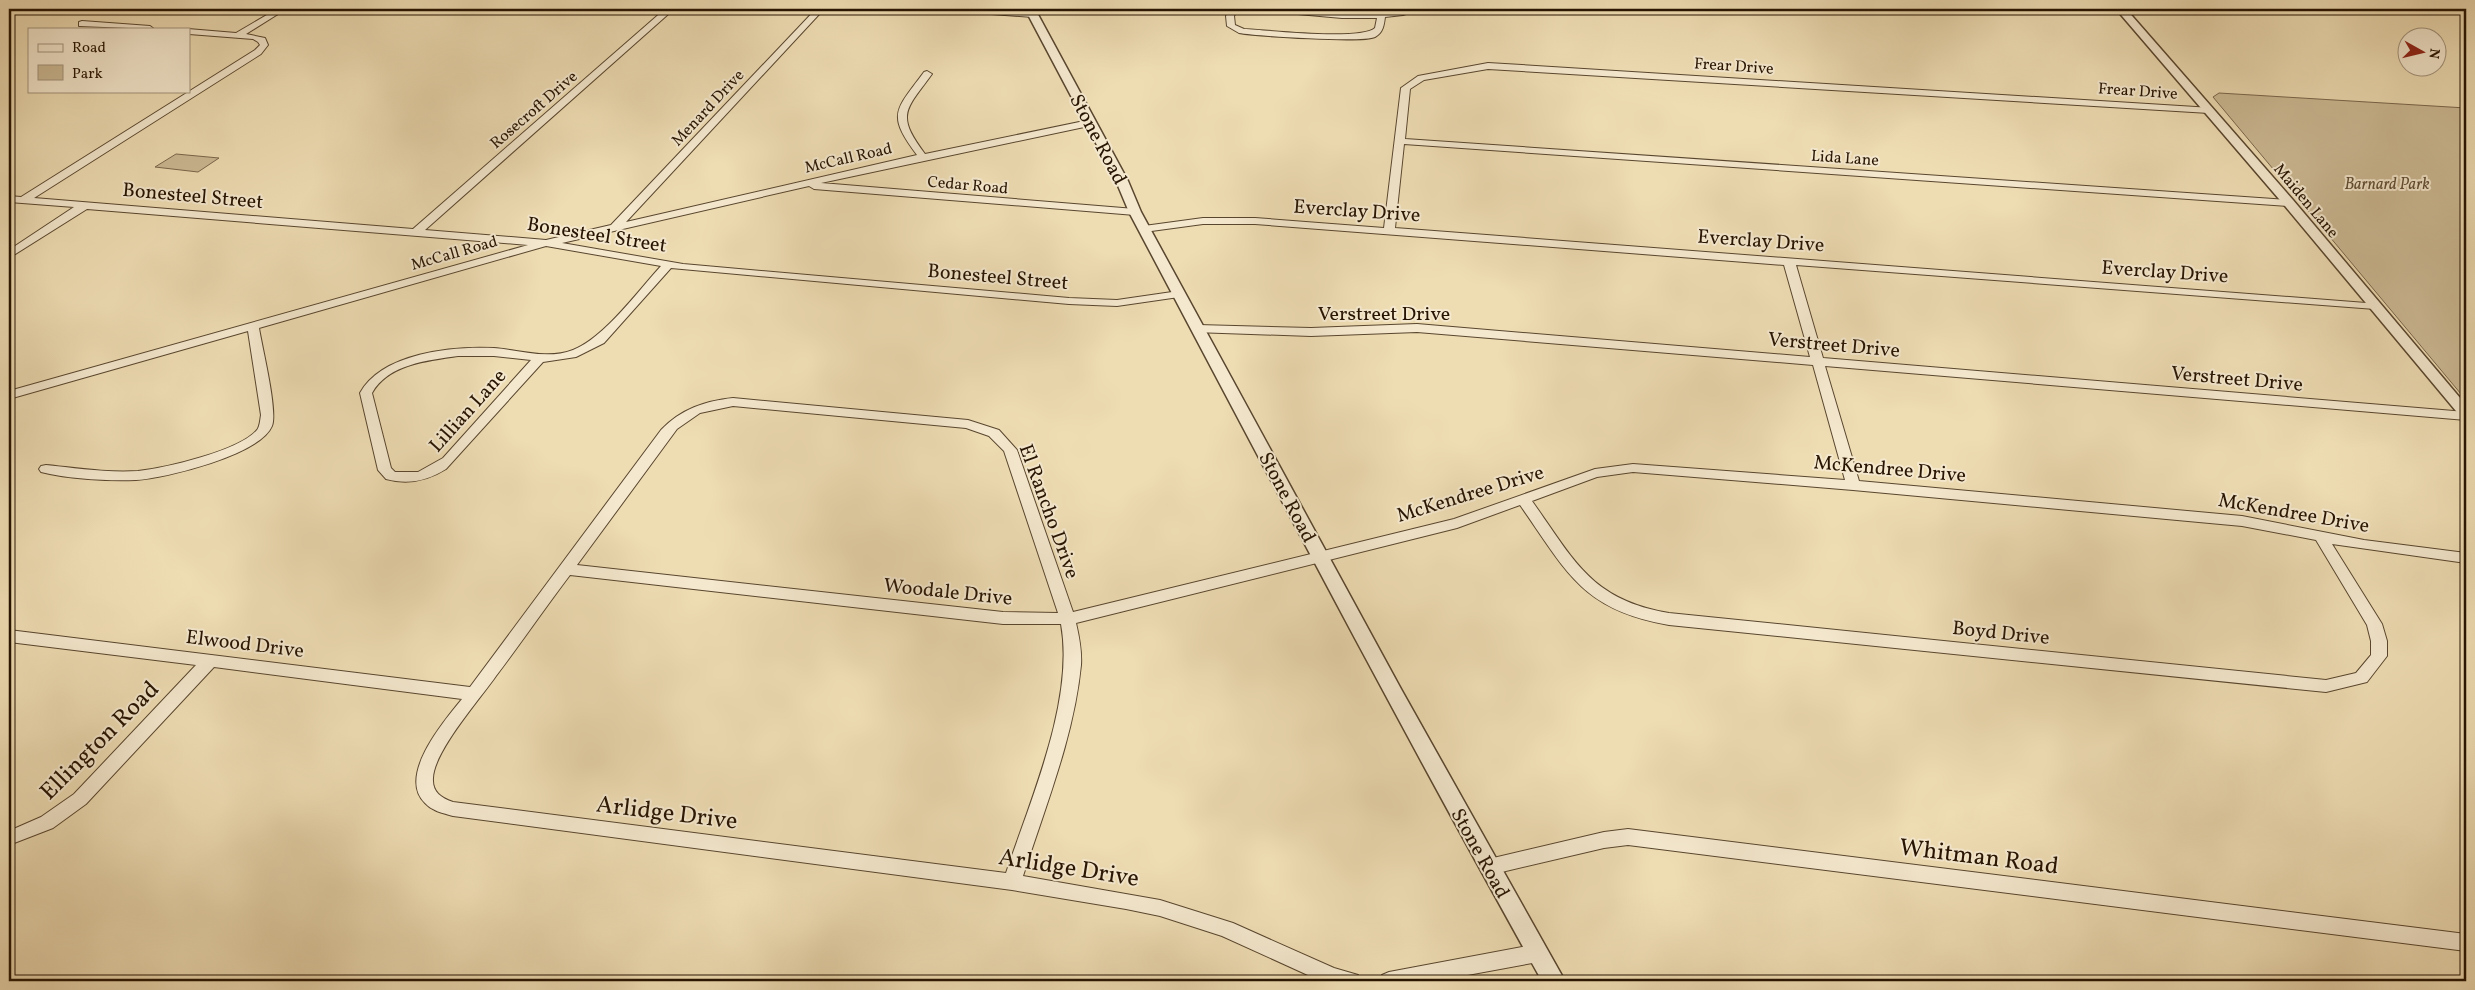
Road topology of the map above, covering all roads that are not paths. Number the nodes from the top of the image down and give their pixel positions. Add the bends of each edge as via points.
1 (282, 9) edge
2 (427, 9) edge
3 (527, 9) edge
4 (670, 9) edge
5 (820, 9) edge
6 (952, 9) edge
7 (1234, 9) edge
8 (1264, 9) edge
9 (1416, 9) edge
10 (2121, 9) edge
11 (1032, 11) edge
12 (1381, 16) junction
13 (82, 24) dead end
14 (136, 28) edge
15 (190, 32) edge
16 (238, 35) junction
17 (927, 74) dead end
18 (2209, 110) junction
19 (1089, 122) junction
20 (1398, 141) junction
21 (923, 157) junction
22 (798, 185) junction
23 (9, 199) edge
24 (23, 200) junction
25 (2289, 203) junction
26 (86, 205) junction
27 (1135, 212) junction
28 (616, 226) junction
29 (1144, 229) junction
30 (1389, 231) junction
31 (416, 232) junction
32 (546, 243) junction
33 (9, 255) edge
34 (1789, 261) junction
35 (668, 264) junction
36 (1179, 294) junction
37 (2375, 306) junction
38 (253, 326) junction
39 (1198, 329) junction
40 (540, 358) junction
41 (1818, 362) junction
42 (9, 395) edge
43 (2466, 415) edge
44 (683, 416) joint
45 (46, 470) dead end
46 (1853, 485) junction
47 (1523, 499) junction
48 (2320, 536) junction
49 (1320, 557) junction
50 (2466, 558) edge
51 (566, 569) junction
52 (1068, 619) junction
53 (9, 636) edge
54 (211, 660) junction
55 (475, 694) junction
56 (9, 838) edge
57 (1489, 867) junction
58 (1012, 882) junction
59 (2466, 943) edge
60 (1538, 953) junction
61 (1351, 981) edge
62 (1389, 981) edge
63 (1554, 981) edge

1 - 16 street
2 - 3 street via 494,12
4 - 31 street, Rosecroft Drive
5 - 28 street, Menard Drive
6 - 11 street
7 - 12 street via 1230,16 1231,26 1242,31 1336,36 1376,34 1382,23
8 - 12 street
9 - 12 street
10 - 18 street, Maiden Lane
11 - 19 street, Stone Road
13 - 14 street
15 - 16 street
16 - 24 street via 262,40 264,45 258,52
17 - 21 street via 900,114 901,124
18 - 20 street, Frear Drive via 1495,65 1428,76 1409,84 1404,93
18 - 25 street, Maiden Lane
19 - 21 street, McCall Road
19 - 27 street, Stone Road via 1122,181
20 - 25 street, Lida Lane
20 - 30 street, Frear Drive
21 - 22 street, McCall Road
22 - 27 street, Cedar Road
22 - 28 street, McCall Road
23 - 24 street, Bonesteel Street
24 - 26 street, Bonesteel Street
25 - 37 street, Maiden Lane
26 - 31 street, Bonesteel Street
26 - 33 street
27 - 29 street, Stone Road
28 - 32 street, McCall Road
29 - 30 street, Everclay Drive via 1231,220
29 - 36 street, Stone Road
30 - 34 street, Everclay Drive
31 - 32 street, Bonesteel Street
32 - 35 street, Bonesteel Street
32 - 38 street, McCall Road
34 - 37 street, Everclay Drive
34 - 41 street
35 - 36 street, Bonesteel Street via 1070,301 1117,303
35 - 40 street, Lillian Lane via 590,348 567,357
36 - 39 street, Stone Road
37 - 43 street, Maiden Lane
38 - 42 street, McCall Road
38 - 45 street via 267,424 250,441 214,456 139,475
39 - 41 street, Verstreet Drive via 1311,332 1417,328
39 - 49 street, Stone Road
40 - 40 street, Lillian Lane via 438,470 424,476 400,478 385,470 366,393 386,371 416,360 458,352 494,352
41 - 43 street, Verstreet Drive
41 - 46 street
44 - 51 street, Arlidge Drive via 666,433
44 - 52 street, El Rancho Drive via 708,405 733,402 953,422 994,433 1010,450
46 - 47 street, McKendree Drive via 1634,468 1594,473
46 - 48 street, McKendree Drive via 2242,521
47 - 48 street, Boyd Drive via 1580,578 1598,594 1642,614 2326,686 2361,678 2379,656 2379,641 2374,624
47 - 49 street, McKendree Drive via 1457,522
48 - 50 street, McKendree Drive
49 - 52 street, Woodale Drive
49 - 57 street, Stone Road
51 - 52 street, Woodale Drive via 1003,618
51 - 55 street, Arlidge Drive
52 - 58 street, El Rancho Drive via 1072,662 1068,693 1056,747
53 - 54 street, Elwood Drive
54 - 55 street, Elwood Drive
54 - 56 street, Ellington Road via 63,814
55 - 58 street, Arlidge Drive via 432,756 424,776 425,790 434,803 454,809
57 - 59 street, Whitman Road via 1628,837
57 - 60 street, Stone Road
58 - 61 street, Arlidge Drive via 1126,901 1192,917 1226,928 1332,977
60 - 62 street
60 - 63 street, Stone Road

